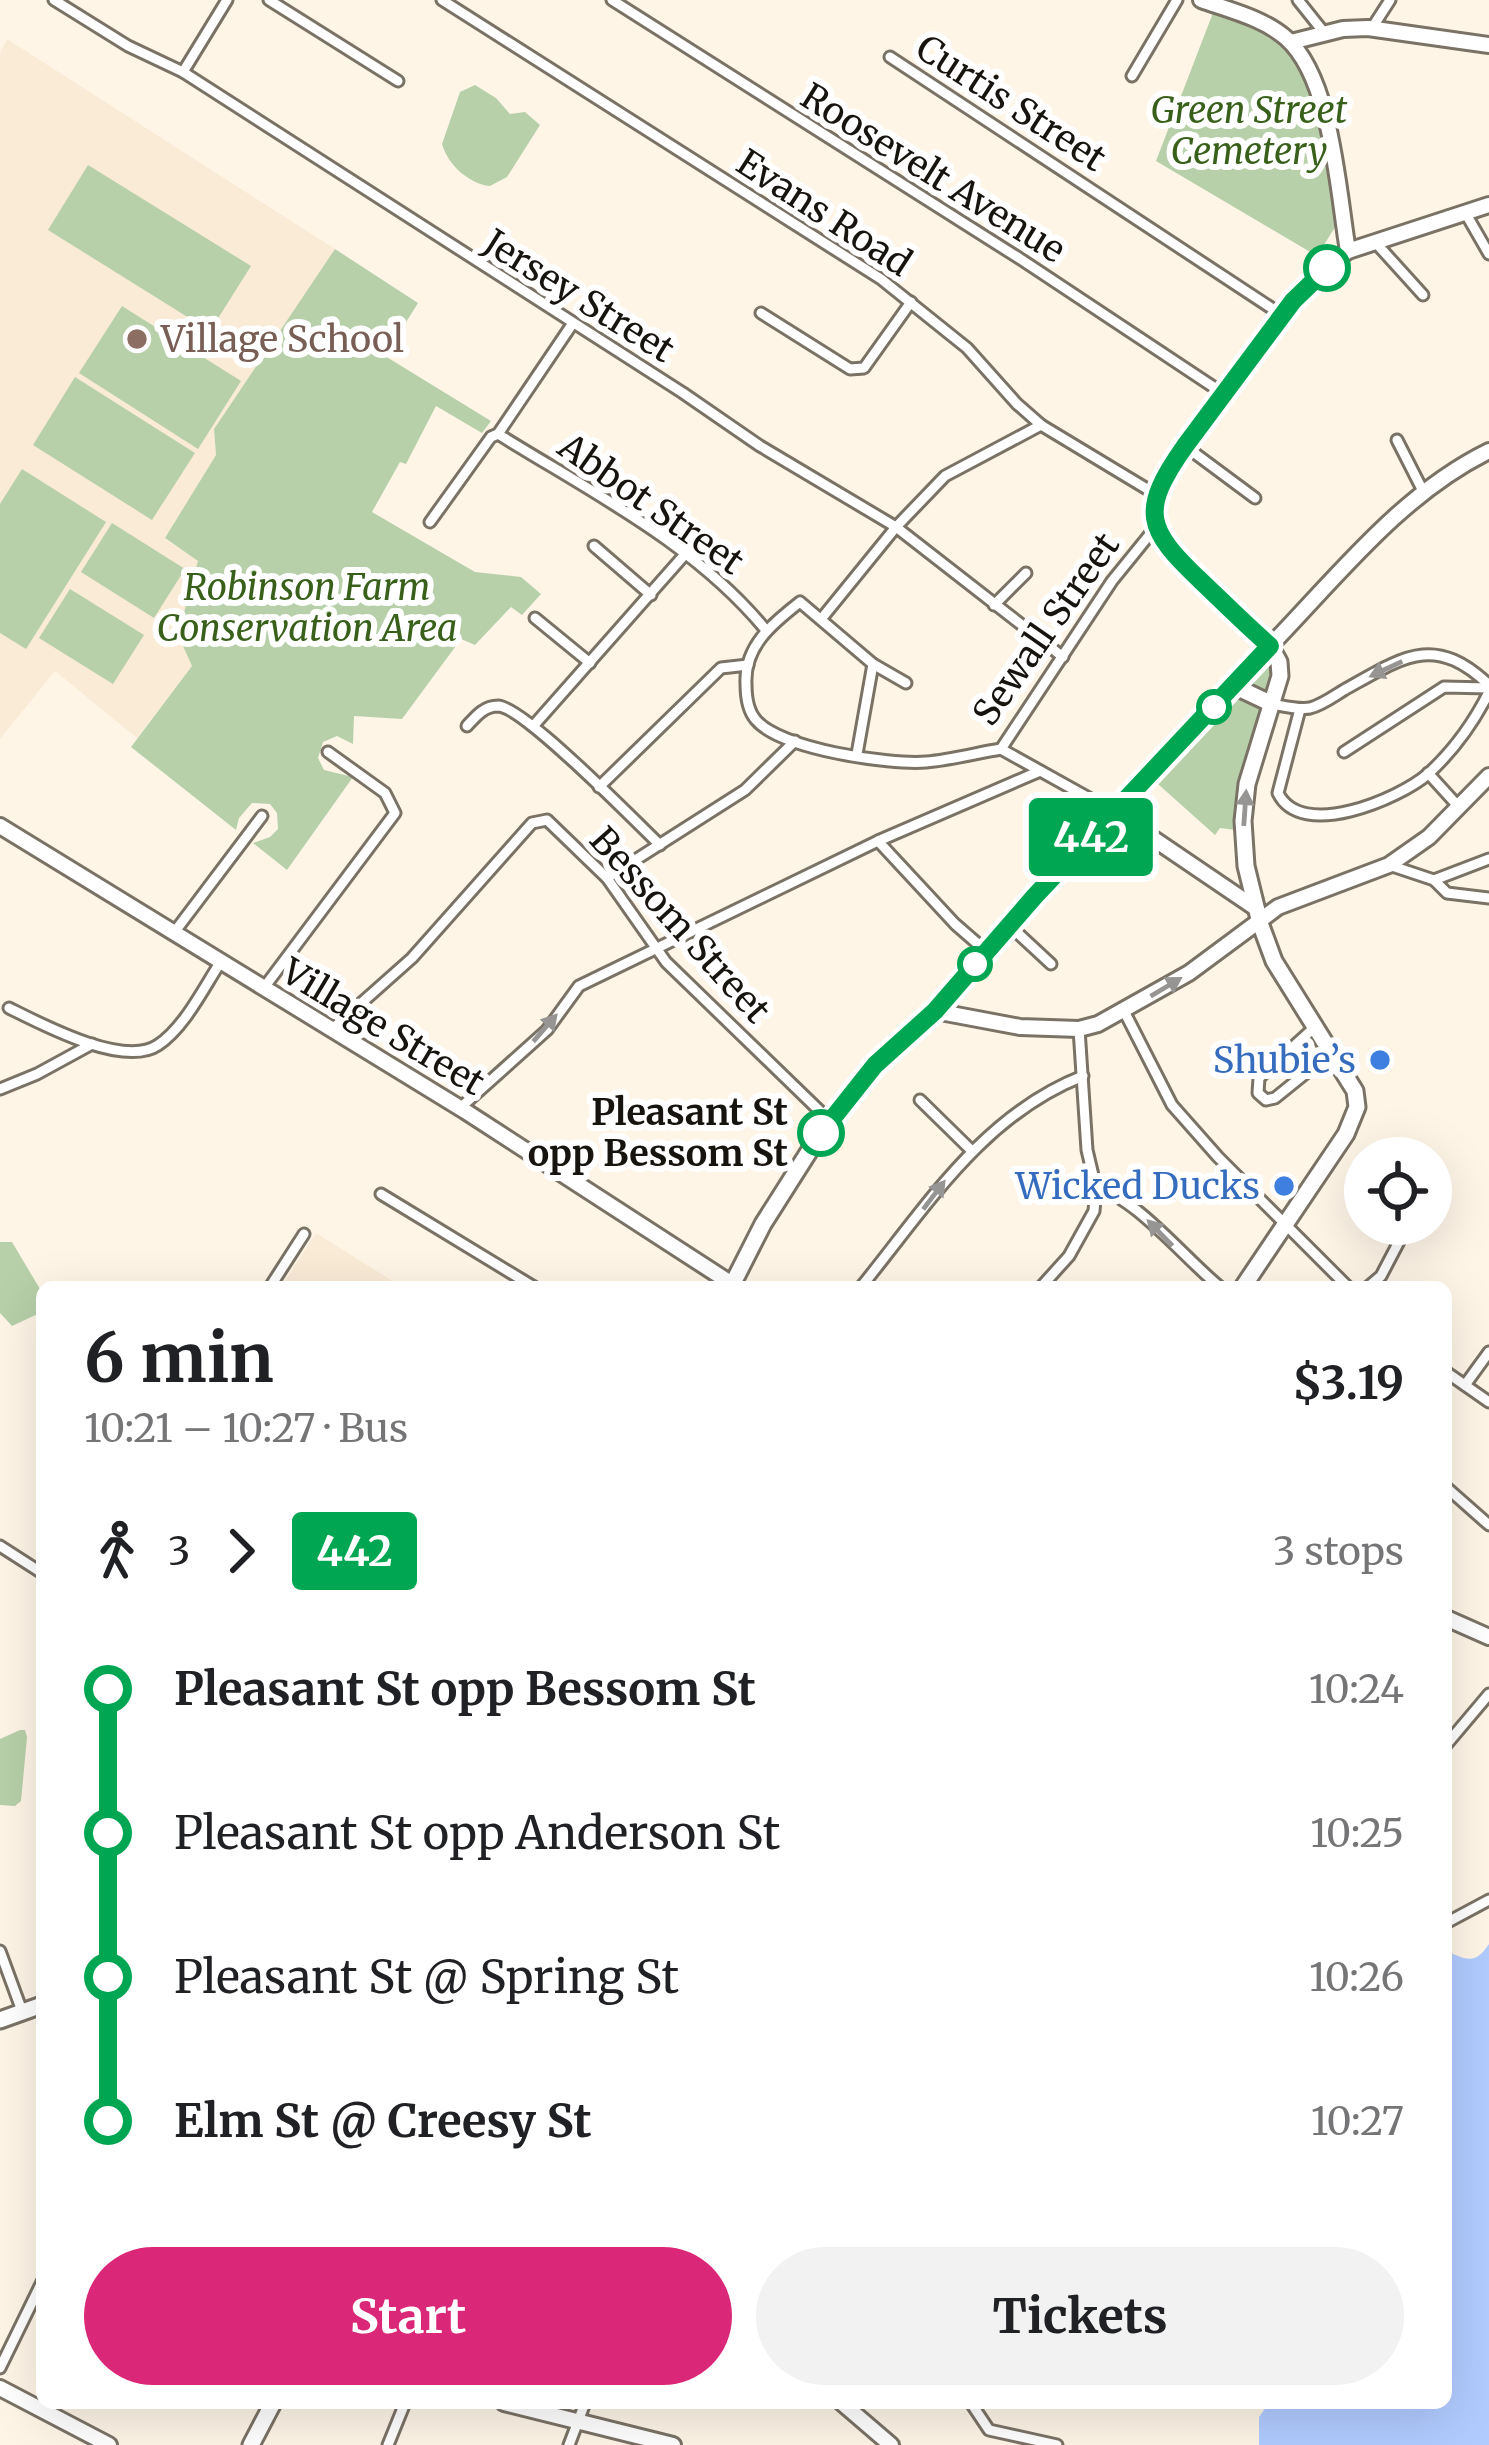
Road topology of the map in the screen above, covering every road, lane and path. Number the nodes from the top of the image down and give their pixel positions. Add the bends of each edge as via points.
1 (54, 0) edge
2 (227, 0) edge
3 (269, 0) edge
4 (442, 0) edge
5 (612, 0) edge
6 (1177, 0) edge
7 (1201, 0) edge
8 (1298, 0) edge
9 (1390, 0) edge
10 (1372, 28) junction
11 (1326, 35) junction
12 (1291, 43) junction
13 (1489, 45) edge
14 (890, 57) dead end
15 (183, 72) junction
16 (1132, 76) dead end
17 (398, 81) dead end
18 (1489, 205) edge
19 (1466, 214) junction
20 (1375, 242) junction
21 (1348, 251) junction
22 (1489, 254) edge
23 (1423, 295) dead end
24 (911, 302) junction
25 (761, 313) dead end
26 (1282, 314) junction
27 (573, 322) junction
28 (1224, 394) junction
29 (1041, 424) junction
30 (498, 434) junction
31 (1397, 440) dead end
32 (1185, 446) junction
33 (1489, 451) edge
34 (1424, 493) junction
35 (1157, 495) junction
36 (1255, 498) dead end
37 (430, 522) dead end
38 (896, 526) junction
39 (1155, 528) junction
40 (594, 546) dead end
41 (687, 552) junction
42 (1026, 573) dead end
43 (651, 595) junction
44 (994, 605) junction
45 (535, 618) dead end
46 (822, 618) junction
47 (765, 629) junction
48 (1270, 646) junction
49 (1063, 657) junction
50 (590, 663) junction
51 (748, 664) junction
52 (873, 664) junction
53 (906, 683) dead end
54 (1234, 686) junction
55 (1489, 688) edge
56 (1272, 704) junction
57 (1300, 709) junction
58 (535, 724) junction
59 (467, 726) dead end
60 (795, 741) junction
61 (1000, 749) junction
62 (328, 752) dead end
63 (1344, 752) dead end
64 (857, 754) junction
65 (1040, 771) junction
66 (1428, 773) junction
67 (1489, 776) edge
68 (599, 787) junction
69 (1457, 806) junction
70 (1114, 812) junction
71 (262, 816) dead end
72 (0, 826) edge
73 (878, 841) junction
74 (660, 844) junction
75 (1489, 859) edge
76 (1389, 865) junction
77 (1246, 866) junction
78 (607, 878) junction
79 (1434, 880) junction
80 (1230, 888) junction
81 (1489, 898) edge
82 (1258, 916) junction
83 (1009, 925) junction
84 (173, 934) junction
85 (656, 947) junction
86 (986, 951) junction
87 (220, 963) junction
88 (1051, 964) dead end
89 (262, 989) junction
90 (9, 1008) dead end
91 (935, 1011) junction
92 (1124, 1011) junction
93 (1316, 1026) junction
94 (1079, 1029) junction
95 (336, 1034) junction
96 (93, 1043) junction
97 (1333, 1051) junction
98 (1083, 1076) junction
99 (0, 1089) edge
100 (920, 1100) dead end
101 (460, 1108) junction
102 (830, 1120) junction
103 (972, 1151) junction
104 (1096, 1191) junction
105 (1054, 1193) dead end
106 (381, 1194) dead end
107 (1286, 1225) junction
108 (304, 1234) dead end
109 (1397, 1245) edge
110 (274, 1281) edge
111 (524, 1281) edge
112 (724, 1281) edge
113 (734, 1281) edge
114 (866, 1281) edge
115 (1049, 1281) edge
116 (1212, 1281) edge
117 (1247, 1281) edge
118 (1342, 1281) edge
119 (1375, 1281) edge
120 (1489, 1352) edge
121 (1452, 1376) edge
122 (1466, 1385) junction
123 (1489, 1402) edge
124 (1452, 1492) edge
125 (1489, 1525) edge
126 (0, 1546) edge
127 (36, 1570) edge
128 (1452, 1621) edge
129 (1489, 1637) edge
130 (1489, 1694) edge
131 (1452, 1738) edge
132 (1489, 1900) edge
133 (1452, 1920) edge
134 (0, 1951) edge
135 (36, 2007) edge
136 (22, 2011) junction
137 (0, 2020) edge
138 (36, 2294) edge
139 (0, 2368) edge
140 (0, 2388) edge
141 (36, 2407) edge
142 (41, 2409) edge
143 (270, 2409) edge
144 (403, 2409) edge
145 (526, 2409) edge
146 (584, 2409) edge
147 (849, 2409) edge
148 (975, 2409) edge
149 (578, 2423) junction
150 (110, 2445) edge
151 (251, 2445) edge
152 (388, 2445) edge
153 (569, 2445) edge
154 (674, 2445) edge
155 (891, 2445) edge
156 (1057, 2445) edge

1 - 15 street, Jersey Street
2 - 15 street
3 - 17 street
4 - 24 street, Evans Road
5 - 28 street, Roosevelt Avenue
6 - 16 street
7 - 12 main road
8 - 11 street
9 - 10 street
10 - 11 main road
10 - 13 main road
11 - 12 main road
12 - 21 main road via 1321,100
14 - 26 street, Curtis Street
15 - 27 street, Jersey Street
18 - 19 main road
19 - 20 main road
19 - 22 street
20 - 21 main road
20 - 23 street
21 - 26 main road
24 - 25 street via 864,368 850,369
24 - 29 street, Evans Road
26 - 28 main road
27 - 30 street
27 - 38 street, Jersey Street
28 - 32 main road
29 - 35 street, Evans Road
29 - 38 street via 945,476
30 - 37 street
30 - 41 street, Abbot Street
31 - 34 street
32 - 35 main road
32 - 36 street
33 - 34 main road
34 - 48 main road
35 - 39 main road
38 - 44 street, Jersey Street
38 - 46 street
39 - 48 main road via 1171,555
39 - 49 street, Sewall Street
40 - 43 street
41 - 43 street
41 - 47 street, Abbot Street
42 - 44 street
43 - 50 street
44 - 49 street, Jersey Street
45 - 50 street
46 - 47 street via 800,602
46 - 52 street
47 - 51 street
48 - 54 main road
48 - 56 main road via 1280,668
49 - 61 street, Sewall Street
50 - 58 street
51 - 60 street, Sewall Street via 752,717
51 - 68 street via 722,668
52 - 53 street
52 - 64 street
54 - 56 main road
54 - 70 main road
55 -> 57 street via 1466,663 1424,655
55 - 63 street via 1444,687
55 - 66 street
56 - 57 street
77 -> 56 main road via 1246,793
57 - 66 street via 1278,793 1294,809 1348,812
58 - 59 street via 494,706
58 - 68 street
60 - 64 street, Sewall Street
60 - 74 street via 745,790
61 - 64 street, Sewall Street via 927,762
61 - 65 street
62 - 89 street via 385,793 395,813
65 - 70 street
65 - 73 street
66 - 69 street
67 - 69 main road
68 - 74 street
69 - 76 main road
70 - 80 main road
70 - 83 main road
71 - 84 street
72 - 84 main road, Village Street
73 - 85 street
73 - 86 street
74 - 78 street
75 - 79 street
76 - 79 street
76 - 82 main road
77 - 80 main road
77 - 82 main road
78 - 85 street, Bessom Street
78 - 95 street, Bessom Street via 551,823 532,823
79 - 81 street via 1447,892
80 - 82 main road
92 -> 82 main road via 1189,974
82 - 93 main road via 1274,961
83 - 86 main road
83 - 88 street
84 - 87 main road, Village Street
101 -> 85 street via 547,1030 580,986
85 - 102 street, Bessom Street
86 - 91 main road
87 - 89 main road, Village Street
87 - 96 street via 162,1043 137,1052
89 - 95 main road, Village Street
90 - 96 street
91 - 94 main road
91 - 102 main road via 896,1042
92 - 94 main road
92 - 107 street via 1172,1105
93 - 97 main road
93 - 97 street via 1259,1078 1258,1093 1275,1098
94 - 98 street
95 - 101 main road, Village Street
96 - 99 street
97 - 107 main road via 1355,1090 1354,1118
98 - 103 street via 1024,1108
98 - 104 street
100 - 103 street
101 - 112 main road, Village Street
102 - 113 main road
114 -> 103 street
104 - 105 street
104 - 115 street via 1082,1235
116 -> 104 street via 1133,1206
106 - 111 street
107 - 117 main road
107 - 118 street
108 - 110 street
109 - 119 street
120 - 122 street
121 - 122 street
122 - 123 street
124 - 125 street
126 - 127 street
128 - 129 main road
130 - 131 street
132 - 133 street
134 - 136 street
135 - 136 main road
136 - 137 main road
138 - 139 street
140 - 141 main road
142 - 150 main road
143 - 151 main road
144 - 152 street
145 - 149 main road
146 - 149 street
147 - 155 main road
148 - 156 street via 989,2430
149 - 153 street
149 - 154 main road

